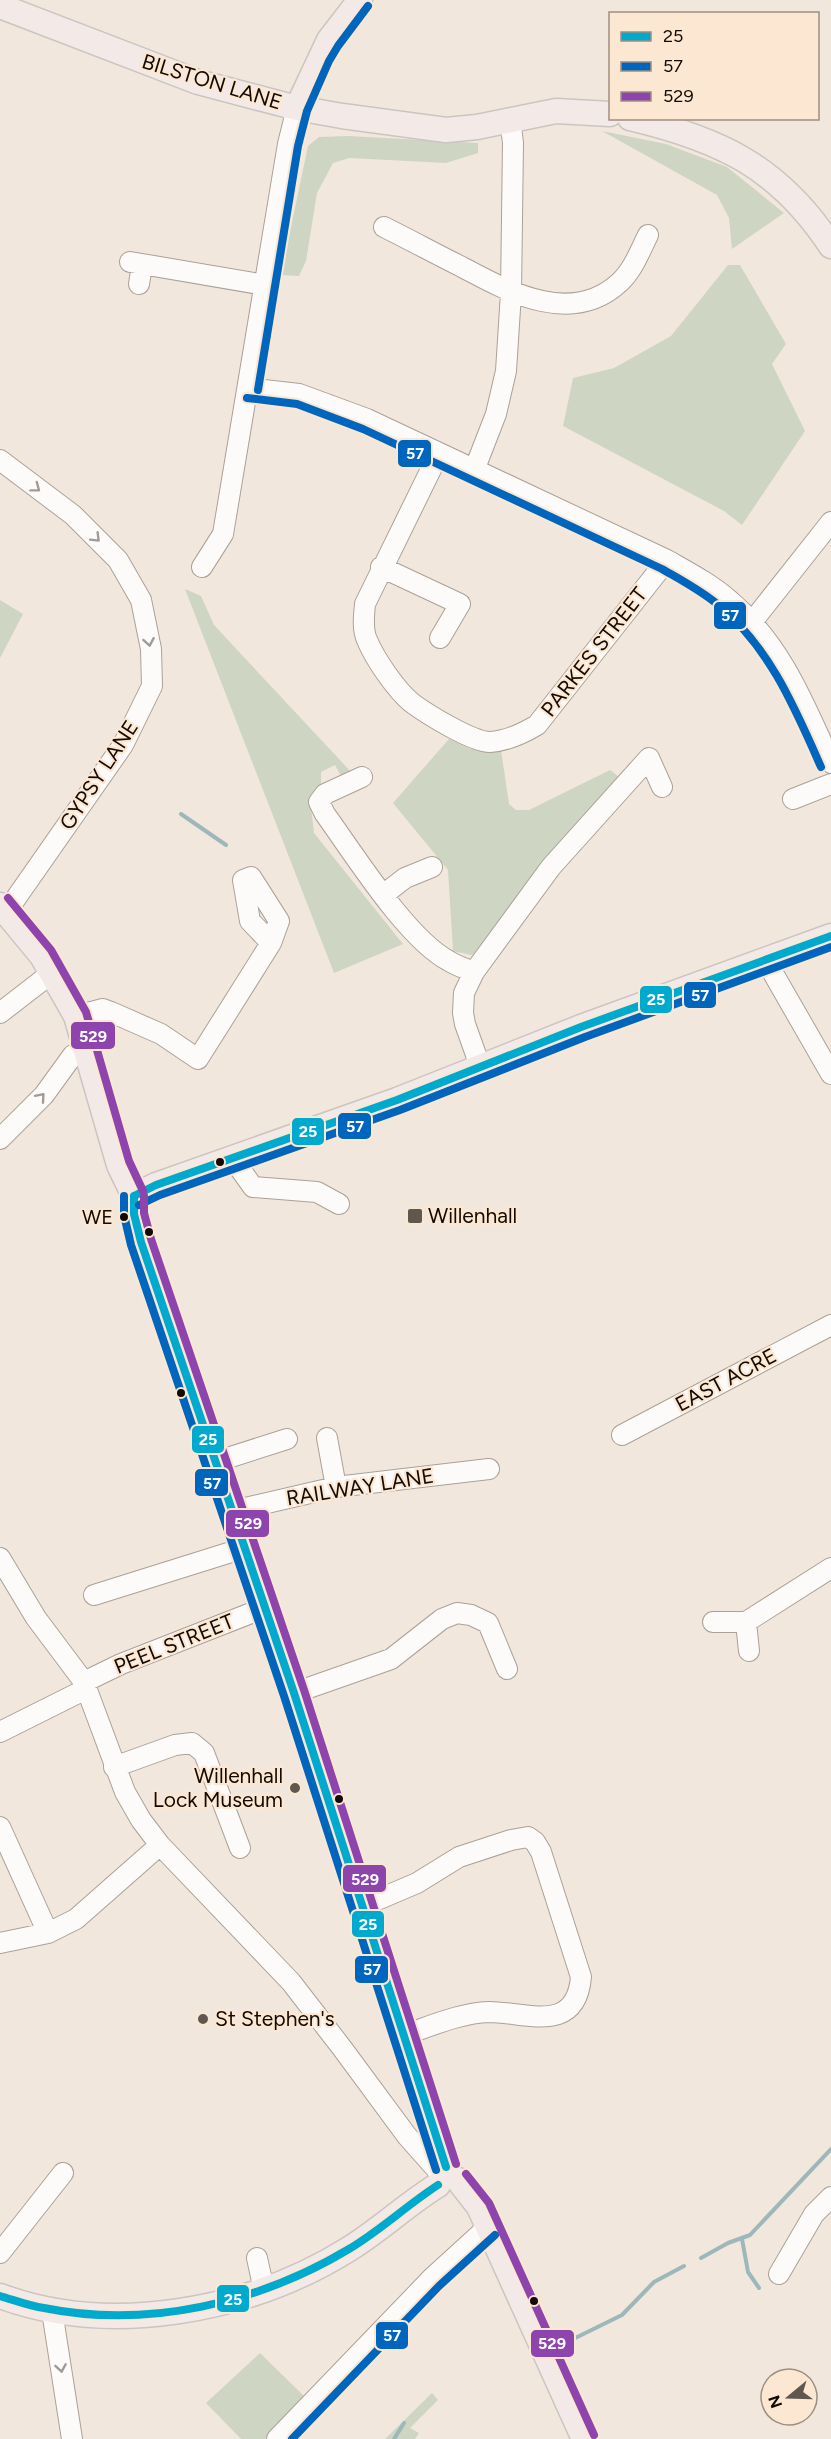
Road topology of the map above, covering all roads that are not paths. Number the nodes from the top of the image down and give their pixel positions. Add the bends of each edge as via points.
1 (360, 0) edge
2 (0, 6) edge
3 (297, 108) junction
4 (609, 114) edge
5 (510, 119) junction
6 (637, 120) edge
7 (384, 227) dead end
8 (648, 235) dead end
9 (831, 246) edge
10 (137, 270) dead end
11 (265, 285) junction
12 (511, 293) junction
13 (248, 388) junction
14 (440, 453) junction
15 (0, 460) edge
16 (476, 468) junction
17 (831, 522) edge
18 (667, 560) junction
19 (202, 567) dead end
20 (381, 567) junction
21 (752, 622) junction
22 (440, 638) dead end
23 (831, 764) edge
24 (362, 777) dead end
25 (831, 784) edge
26 (662, 787) dead end
27 (793, 799) dead end
28 (432, 867) dead end
29 (383, 895) junction
30 (4, 908) edge
31 (831, 936) edge
32 (271, 943) dead end
33 (766, 961) junction
34 (53, 972) junction
35 (474, 972) junction
36 (0, 1013) edge
37 (76, 1016) junction
38 (85, 1049) junction
39 (480, 1066) junction
40 (831, 1074) edge
41 (0, 1139) edge
42 (232, 1159) junction
43 (134, 1196) junction
44 (339, 1204) dead end
45 (831, 1325) edge
46 (622, 1435) dead end
47 (327, 1438) dead end
48 (287, 1439) dead end
49 (215, 1462) junction
50 (489, 1469) dead end
51 (336, 1487) junction
52 (232, 1510) junction
53 (244, 1548) junction
54 (0, 1558) edge
55 (831, 1568) edge
56 (94, 1595) dead end
57 (264, 1608) junction
58 (713, 1622) dead end
59 (746, 1622) junction
60 (749, 1651) dead end
61 (507, 1670) dead end
62 (85, 1686) junction
63 (294, 1692) junction
64 (0, 1732) edge
65 (114, 1767) junction
66 (0, 1827) edge
67 (160, 1845) junction
68 (240, 1848) dead end
69 (363, 1906) junction
70 (48, 1933) junction
71 (0, 1943) edge
72 (404, 2035) junction
73 (63, 2173) dead end
74 (446, 2178) junction
75 (831, 2197) edge
76 (484, 2220) junction
77 (0, 2253) edge
78 (257, 2258) dead end
79 (779, 2274) dead end
80 (264, 2290) junction
81 (0, 2296) edge
82 (52, 2311) junction
83 (72, 2439) edge
84 (277, 2439) edge
85 (584, 2439) edge

1 - 3 main road via 329,40
2 - 3 main road, BILSTON LANE via 198,82
3 - 5 main road, BILSTON LANE via 446,130
3 - 11 street
4 - 5 main road, BILSTON LANE via 556,111
5 - 12 street
6 - 9 main road via 699,138 751,163 792,195
7 - 12 street
8 - 12 street via 628,273 593,298 544,303
10 - 11 street
11 - 13 street
12 - 16 street via 504,386
13 - 14 street via 299,394
13 - 19 street via 223,534
14 - 16 street
14 - 20 street, PARKES STREET
15 -> 30 street, GYPSY LANE via 73,515 118,560 141,600 151,649 152,686 123,745
16 - 18 street
17 - 21 street
18 - 20 street, PARKES STREET via 537,725 518,736 489,742 462,734 412,703 396,686 366,639 365,604
18 - 21 street via 710,585
20 - 22 street via 460,604
21 - 23 street via 793,678
24 - 29 street via 331,789 319,802
25 - 27 street
26 - 35 street via 649,758 551,867
28 - 29 street via 405,878
29 - 35 street via 420,939 447,961
30 - 34 main road
31 - 33 main road
32 - 37 street via 198,1059 161,1034 103,1009
33 - 39 main road
33 - 40 street
34 - 36 street
34 - 37 main road
35 - 39 street via 464,993 463,1013
37 - 38 main road
41 -> 38 street via 44,1095 73,1055
38 - 43 main road via 119,1165
39 - 42 main road
42 - 43 main road
42 - 44 street via 253,1187 317,1192
43 - 49 main road via 141,1242
45 - 46 street, EAST ACRE
47 - 51 street
48 - 49 street
49 - 52 main road
50 - 51 street, RAILWAY LANE
51 - 52 street, RAILWAY LANE
52 - 53 main road
53 - 56 street
53 - 57 main road
54 - 62 street via 36,1618
55 - 59 street
57 - 62 street, PEEL STREET via 121,1664
57 - 63 main road
58 - 59 street
59 - 60 street
61 - 63 street via 488,1623 457,1614 442,1619 391,1659
62 - 64 street, PEEL STREET
62 - 65 street
63 - 69 main road
65 - 67 street via 141,1820
65 - 68 street via 175,1745 192,1743 204,1753
66 - 70 street
67 - 70 street via 76,1919
67 - 74 street via 291,1982 407,2136
69 - 72 main road
69 - 72 street via 417,1884 459,1857 528,1838 536,1842 541,1852 581,1977 576,1997 560,2014 544,2018 488,2012 450,2019
70 - 71 street
72 - 74 main road
73 - 77 street
74 - 76 main road
74 - 80 main road via 349,2249
75 - 79 street via 814,2214
76 - 84 street
76 - 85 main road
78 - 80 street
80 - 82 main road via 148,2316
81 - 82 main road
82 -> 83 street

